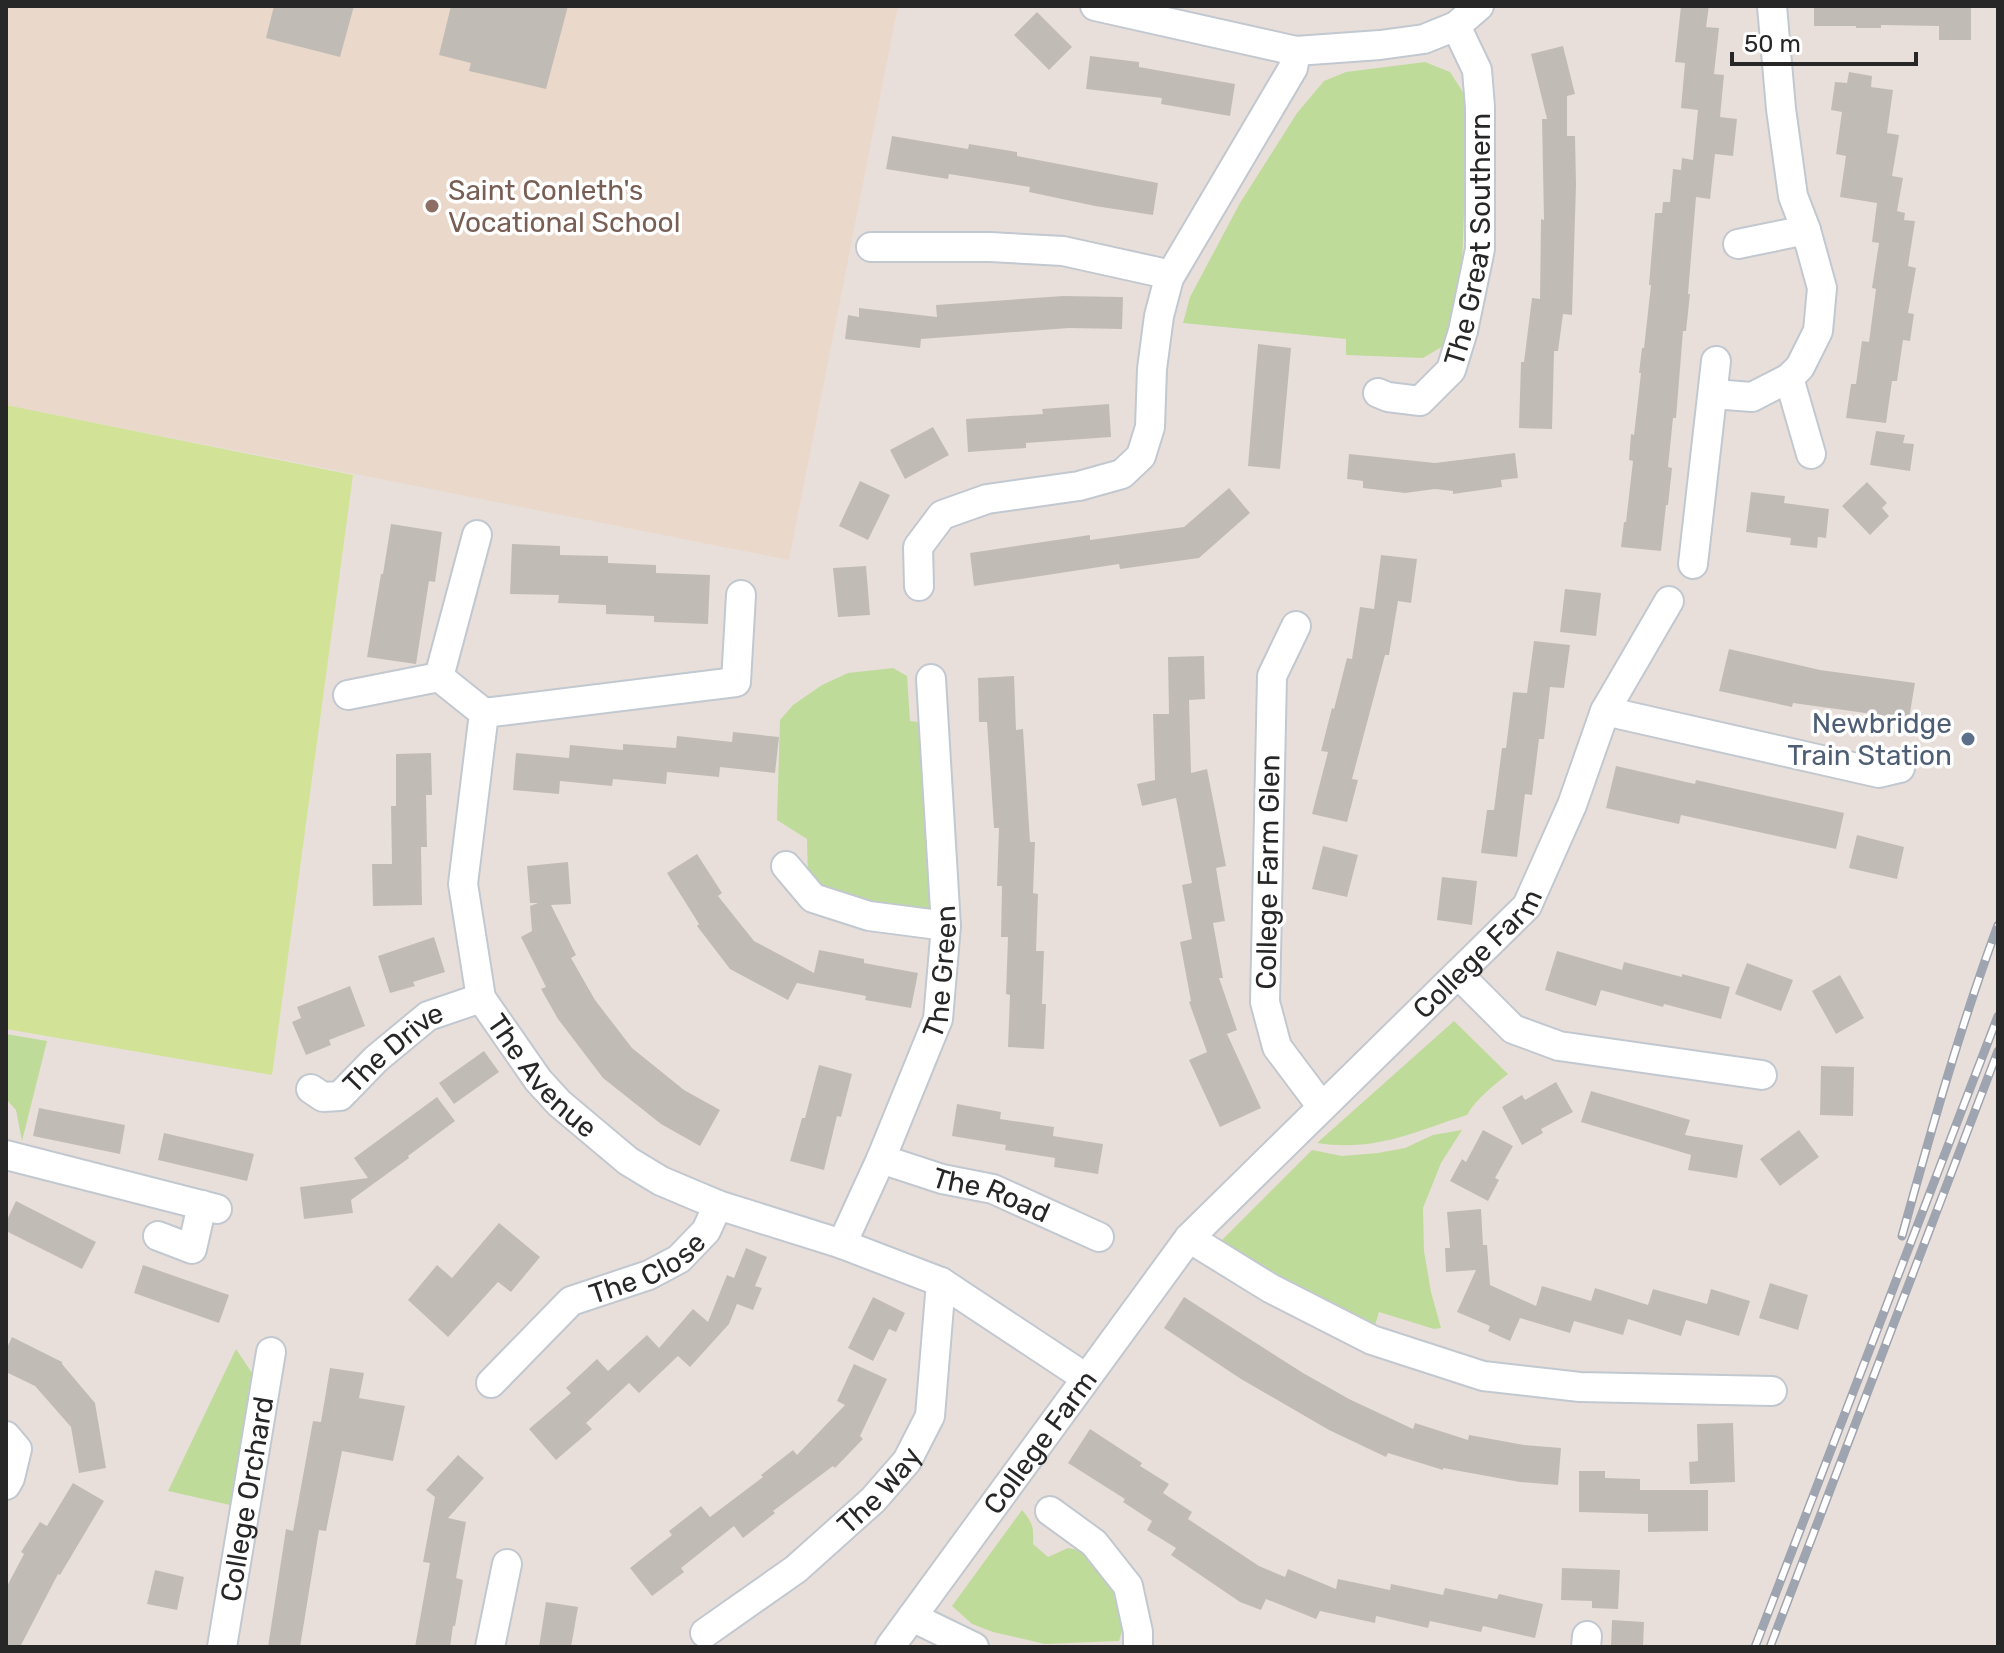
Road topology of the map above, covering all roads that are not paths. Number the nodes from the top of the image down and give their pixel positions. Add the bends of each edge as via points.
1 (1095, 6) edge
2 (1479, 6) edge
3 (1772, 6) edge
4 (1456, 26) junction
5 (1296, 51) junction
6 (1806, 230) junction
7 (1738, 244) dead end
8 (871, 247) dead end
9 (1169, 278) junction
10 (1716, 361) dead end
11 (1789, 378) junction
12 (1378, 393) dead end
13 (1713, 394) junction
14 (1811, 454) dead end
15 (477, 535) dead end
16 (1693, 564) dead end
17 (919, 586) dead end
18 (741, 595) dead end
19 (1669, 601) dead end
20 (1296, 626) dead end
21 (439, 677) junction
22 (931, 679) dead end
23 (348, 695) dead end
24 (1605, 711) junction
25 (484, 713) junction
26 (1900, 768) dead end
27 (786, 866) dead end
28 (946, 926) junction
29 (1458, 974) junction
30 (481, 998) junction
31 (1762, 1075) dead end
32 (311, 1089) dead end
33 (1322, 1107) junction
34 (6, 1155) edge
35 (881, 1159) junction
36 (718, 1205) junction
37 (158, 1236) dead end
38 (1099, 1237) dead end
39 (1189, 1238) junction
40 (842, 1244) junction
41 (941, 1282) junction
42 (271, 1352) dead end
43 (1086, 1378) junction
44 (491, 1383) dead end
45 (1772, 1391) dead end
46 (6, 1436) edge
47 (6, 1485) edge
48 (1050, 1511) dead end
49 (507, 1564) dead end
50 (912, 1617) junction
51 (705, 1633) dead end
52 (222, 1647) edge
53 (490, 1647) edge
54 (890, 1647) edge
55 (974, 1647) edge
56 (1138, 1647) edge

1 - 5 street
2 - 4 street
3 - 6 street via 1793,196
4 - 5 street via 1424,39
4 - 12 street, The Great Southern via 1477,70 1480,107 1480,249 1466,317 1451,370 1420,401
5 - 9 street via 1293,68
6 - 7 street
6 - 11 street via 1822,288 1818,331
8 - 9 street via 1063,251
9 - 17 street via 1159,316 1150,427 1141,456 1122,474 987,499 942,515 918,547
10 - 13 street
11 - 13 street via 1752,397
11 - 14 street
13 - 16 street
15 - 21 street
18 - 25 street via 736,682
19 - 24 street, College Farm
20 - 33 street, College Farm Glen via 1272,676 1265,1002 1277,1047
21 - 23 street
21 - 25 street
22 - 28 street, The Green
24 - 26 street via 1879,773
24 - 29 street, College Farm via 1572,805 1527,906
25 - 30 street, The Avenue via 463,884
27 - 28 street via 813,898 869,916
28 - 35 street, The Green via 938,1019
29 - 31 street via 1513,1029 1559,1046
29 - 33 street, College Farm
30 - 32 street, The Drive via 428,1016 340,1096 323,1097
30 - 36 street, The Avenue via 559,1103 628,1161
33 - 39 street, College Farm
34 - 37 street via 210,1207 200,1252
35 - 38 street, The Road via 993,1189
35 - 40 street, The Green
36 - 40 street, The Avenue
36 - 44 street, The Close via 706,1231 679,1259 649,1275 571,1301
39 - 43 street, College Farm
39 - 45 street via 1270,1288 1372,1340 1483,1376 1580,1387
40 - 41 street, The Avenue
41 - 43 street, The Avenue
41 - 51 street, The Way via 930,1416 907,1461 873,1500 796,1569
42 - 52 street, College Orchard
43 - 50 street, College Farm
46 - 47 street via 17,1449
48 - 56 street via 1094,1543 1128,1586
49 - 53 street
50 - 54 street, College Farm
50 - 55 street

